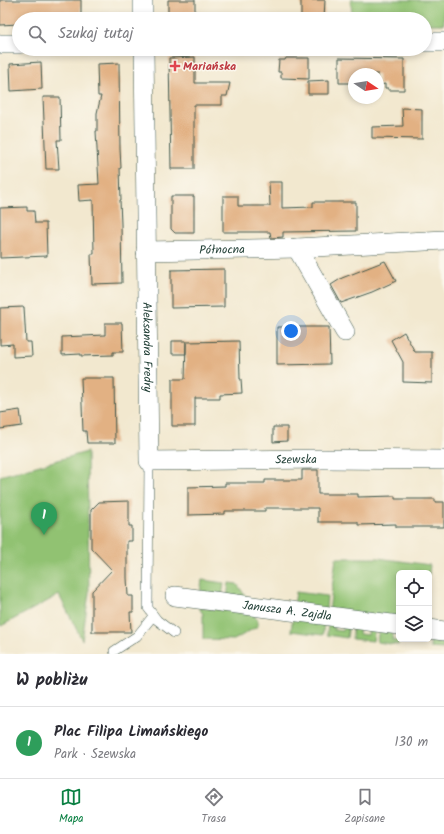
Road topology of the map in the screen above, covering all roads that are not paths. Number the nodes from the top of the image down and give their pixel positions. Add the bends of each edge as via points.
1 (143, 0) edge
2 (143, 12) edge
3 (432, 42) edge
4 (444, 42) edge
5 (0, 44) edge
6 (12, 44) edge
7 (144, 56) edge
8 (444, 240) edge
9 (297, 248) junction
10 (146, 251) junction
11 (345, 332) dead end
12 (444, 460) edge
13 (149, 461) junction
14 (175, 596) dead end
15 (153, 616) junction
16 (396, 625) edge
17 (432, 629) edge
18 (444, 631) edge
19 (174, 633) dead end
20 (114, 651) dead end

1 - 2 street
3 - 4 street
5 - 6 street
7 - 10 street, Aleksandra Fredry
8 - 9 street, Północna
9 - 10 street, Północna
9 - 11 street
10 - 13 street, Aleksandra Fredry
12 - 13 street, Szewska
13 - 15 lane, Aleksandra Fredry via 148,608
14 - 16 street, Janusza A. Zajdla
15 - 19 lane
15 - 20 lane via 137,636
17 - 18 street

